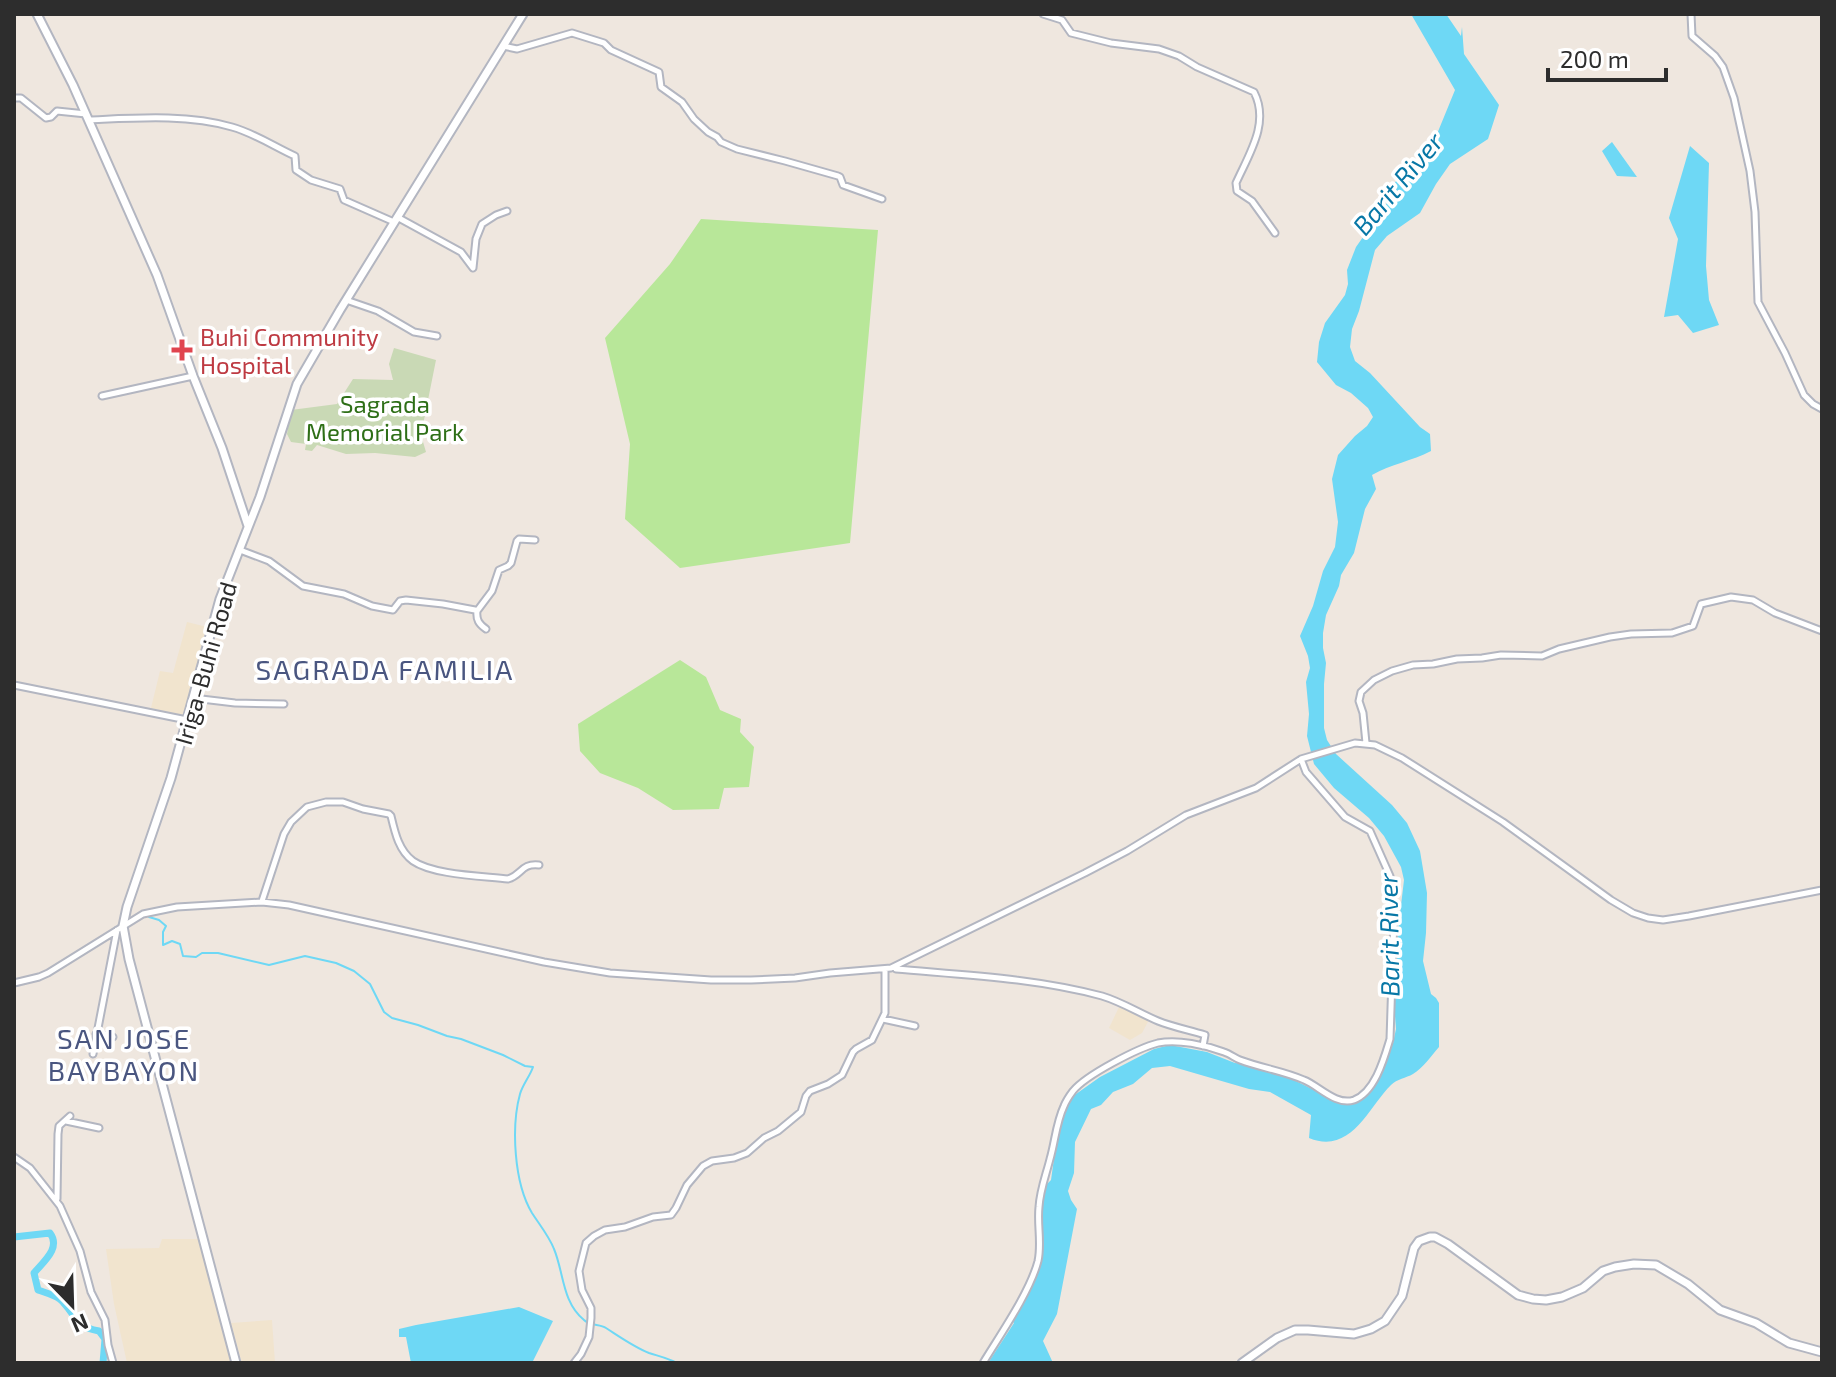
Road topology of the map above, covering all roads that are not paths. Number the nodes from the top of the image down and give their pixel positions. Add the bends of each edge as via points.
1 (37, 14) edge
2 (523, 14) edge
3 (1043, 14) edge
4 (1691, 14) edge
5 (503, 46) junction
6 (14, 98) edge
7 (87, 117) junction
8 (882, 199) dead end
9 (507, 211) dead end
10 (396, 219) junction
11 (1275, 233) dead end
12 (346, 300) junction
13 (437, 336) dead end
14 (193, 376) junction
15 (102, 396) dead end
16 (1822, 409) edge
17 (248, 526) junction
18 (535, 540) dead end
19 (240, 550) junction
20 (477, 611) junction
21 (486, 629) dead end
22 (1822, 631) edge
23 (14, 685) edge
24 (193, 698) junction
25 (284, 704) dead end
26 (188, 720) junction
27 (1366, 743) junction
28 (1301, 759) junction
29 (539, 865) dead end
30 (1822, 890) edge
31 (262, 902) junction
32 (120, 927) junction
33 (888, 968) junction
34 (14, 983) edge
35 (883, 1019) junction
36 (915, 1026) dead end
37 (96, 1034) junction
38 (113, 1037) dead end
39 (1203, 1046) junction
40 (93, 1054) dead end
41 (99, 1128) dead end
42 (14, 1157) edge
43 (57, 1200) junction
44 (1822, 1352) edge
45 (113, 1363) edge
46 (236, 1363) edge
47 (574, 1363) edge
48 (983, 1363) edge
49 (1242, 1363) edge

1 - 7 main road
2 - 5 main road, Iriga-Buhi Road
3 - 11 street via 1062,20 1071,33 1159,49 1254,92 1258,135 1235,189 1252,201
4 - 16 street via 1692,36 1723,67 1734,98 1755,212 1758,302 1804,395
5 - 8 street via 517,49 569,33 604,43 658,71 661,87 721,142 838,176 843,185
5 - 10 main road, Iriga-Buhi Road
6 - 7 street via 46,118 57,111
7 - 10 street via 204,120 236,128 295,156 296,170 340,189 344,200
7 - 14 main road via 157,275
9 - 10 street via 482,224 473,268 461,252
10 - 12 main road, Iriga-Buhi Road
12 - 13 street via 414,332
12 - 17 main road, Iriga-Buhi Road via 297,384
14 - 15 street
14 - 17 main road
17 - 19 main road, Iriga-Buhi Road
18 - 20 street via 517,541 511,563 500,568
19 - 20 street via 269,561 303,586 372,606 393,610 406,600
19 - 24 main road, Iriga-Buhi Road via 220,599
20 - 21 street via 479,624
22 - 27 street via 1753,600 1731,597 1701,604 1693,626 1672,633 1610,637 1542,656 1501,655 1405,667 1374,680 1361,692
23 - 26 street
24 - 25 street
24 - 26 main road, Iriga-Buhi Road
26 - 32 main road, Iriga-Buhi Road
27 - 28 street
27 - 30 street via 1402,758 1474,803 1641,916 1673,918
28 - 33 street via 1256,788 1186,815 1085,873
28 - 39 street via 1345,817 1370,831 1390,876 1394,917 1385,1058 1367,1091 1348,1101 1304,1080
29 - 31 street via 526,866 508,879 448,874 413,861 397,840 389,814 326,802 307,807 291,822
31 - 32 street via 163,909
31 - 33 street via 610,973 737,980
32 - 34 street via 48,973
32 - 37 street
32 - 46 main road, Iriga-Buhi Road
33 - 35 street
33 - 39 street via 1070,988 1205,1035
35 - 36 street
35 - 47 street via 872,1040 853,1052 842,1075 808,1093 793,1119 745,1154 698,1170 672,1214 605,1230 587,1242 579,1271 591,1308 589,1337
37 - 38 street
37 - 40 street
39 - 48 street via 1158,1043 1096,1073 1073,1091 1042,1186 1034,1272
41 - 43 street via 68,1118 59,1126
42 - 43 street
43 - 45 street via 105,1320
44 - 49 main road via 1789,1343 1720,1310 1656,1265 1615,1267 1562,1297 1533,1299 1518,1295 1448,1244 1430,1237 1414,1248 1402,1296 1385,1321 1354,1334 1295,1330

